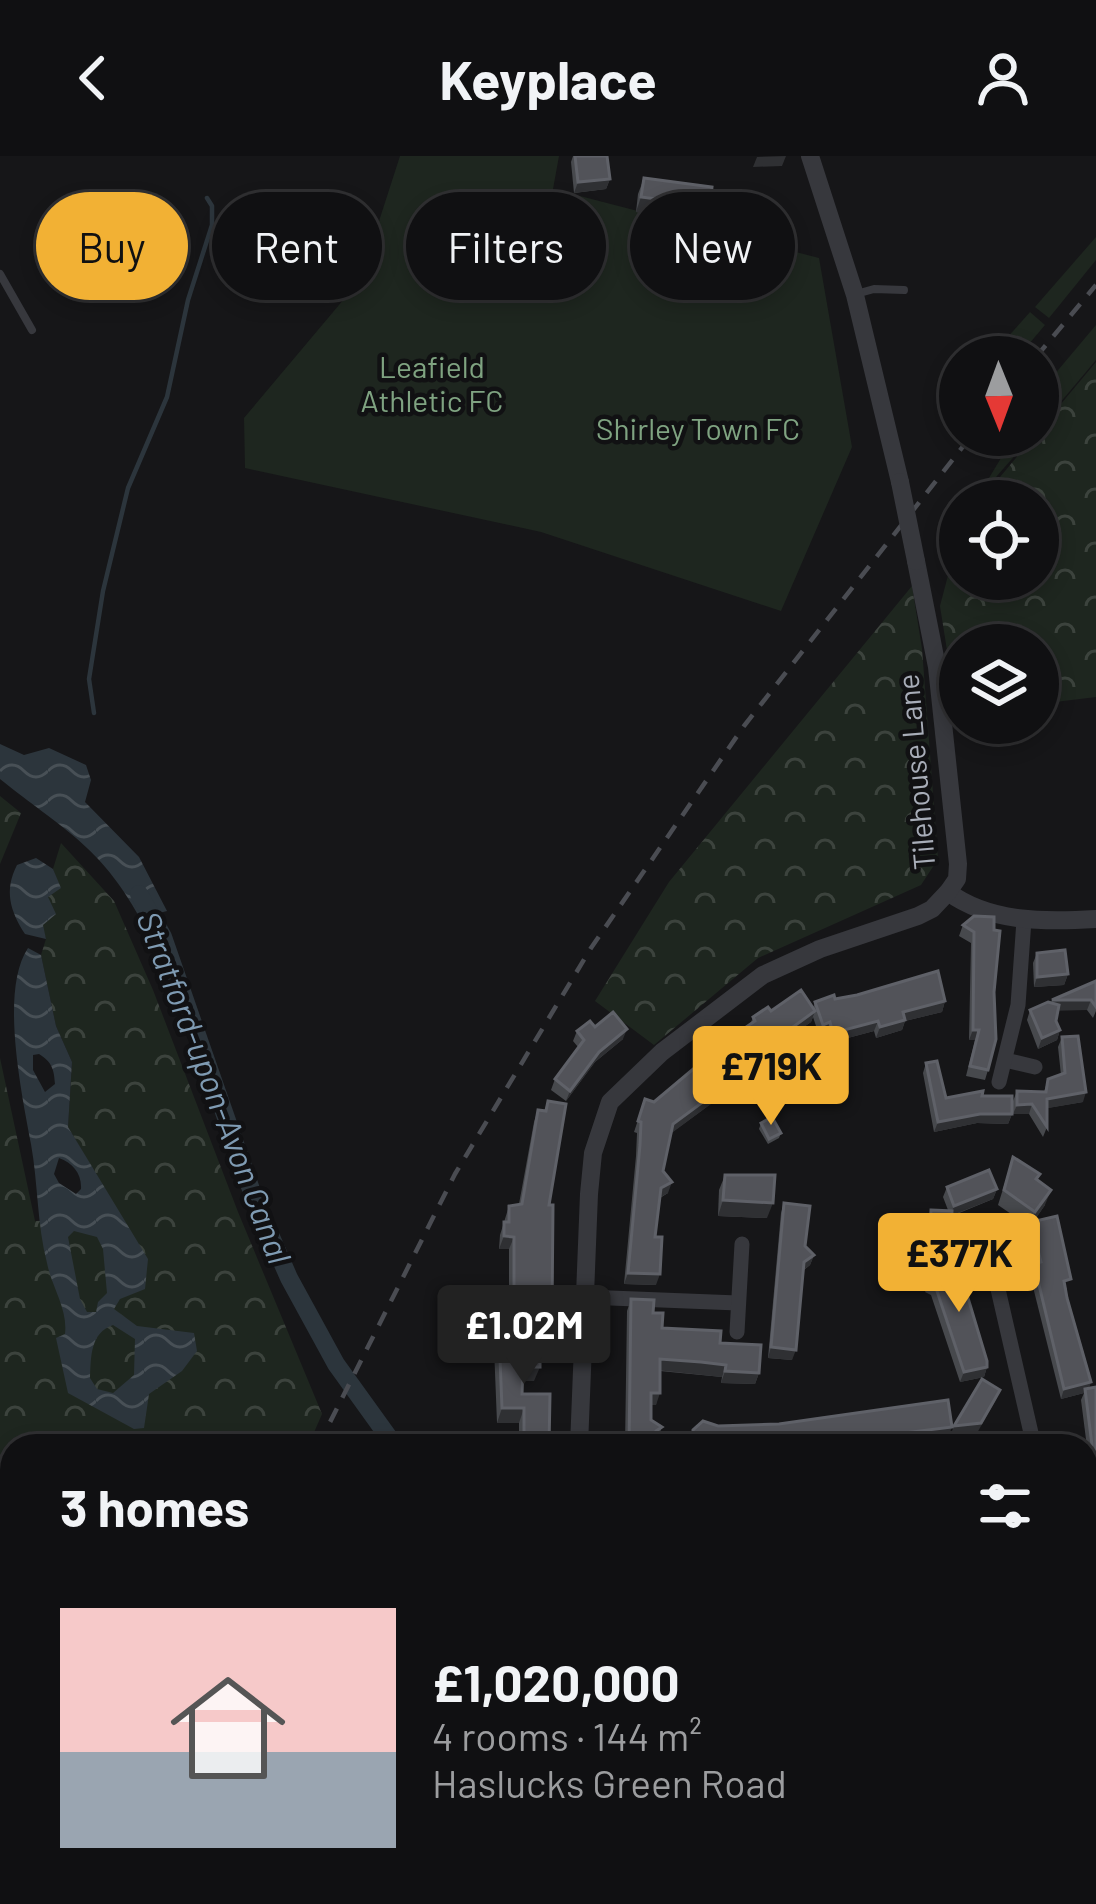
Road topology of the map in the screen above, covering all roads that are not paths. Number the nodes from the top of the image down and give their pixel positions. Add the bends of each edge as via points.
1 (810, 156) edge
2 (0, 274) edge
3 (904, 290) dead end
4 (855, 295) junction
5 (32, 330) dead end
6 (948, 892) junction
7 (1024, 920) junction
8 (1096, 920) edge
9 (1005, 1060) junction
10 (1034, 1067) dead end
11 (999, 1082) dead end
12 (742, 1244) dead end
13 (989, 1250) dead end
14 (585, 1297) junction
15 (739, 1303) junction
16 (737, 1332) dead end
17 (579, 1434) edge
18 (1031, 1434) edge

1 - 4 street, Tilehouse Lane
2 - 5 lane
3 - 4 lane
4 - 6 street, Tilehouse Lane, bridge via 937,668 957,836 957,879
6 - 7 street via 965,905
6 - 14 street via 932,910 763,974 610,1102 593,1153
7 - 8 street
7 - 9 street
9 - 10 street
9 - 11 street
12 - 15 street
13 - 18 street
14 - 15 street
14 - 17 street
15 - 16 street

